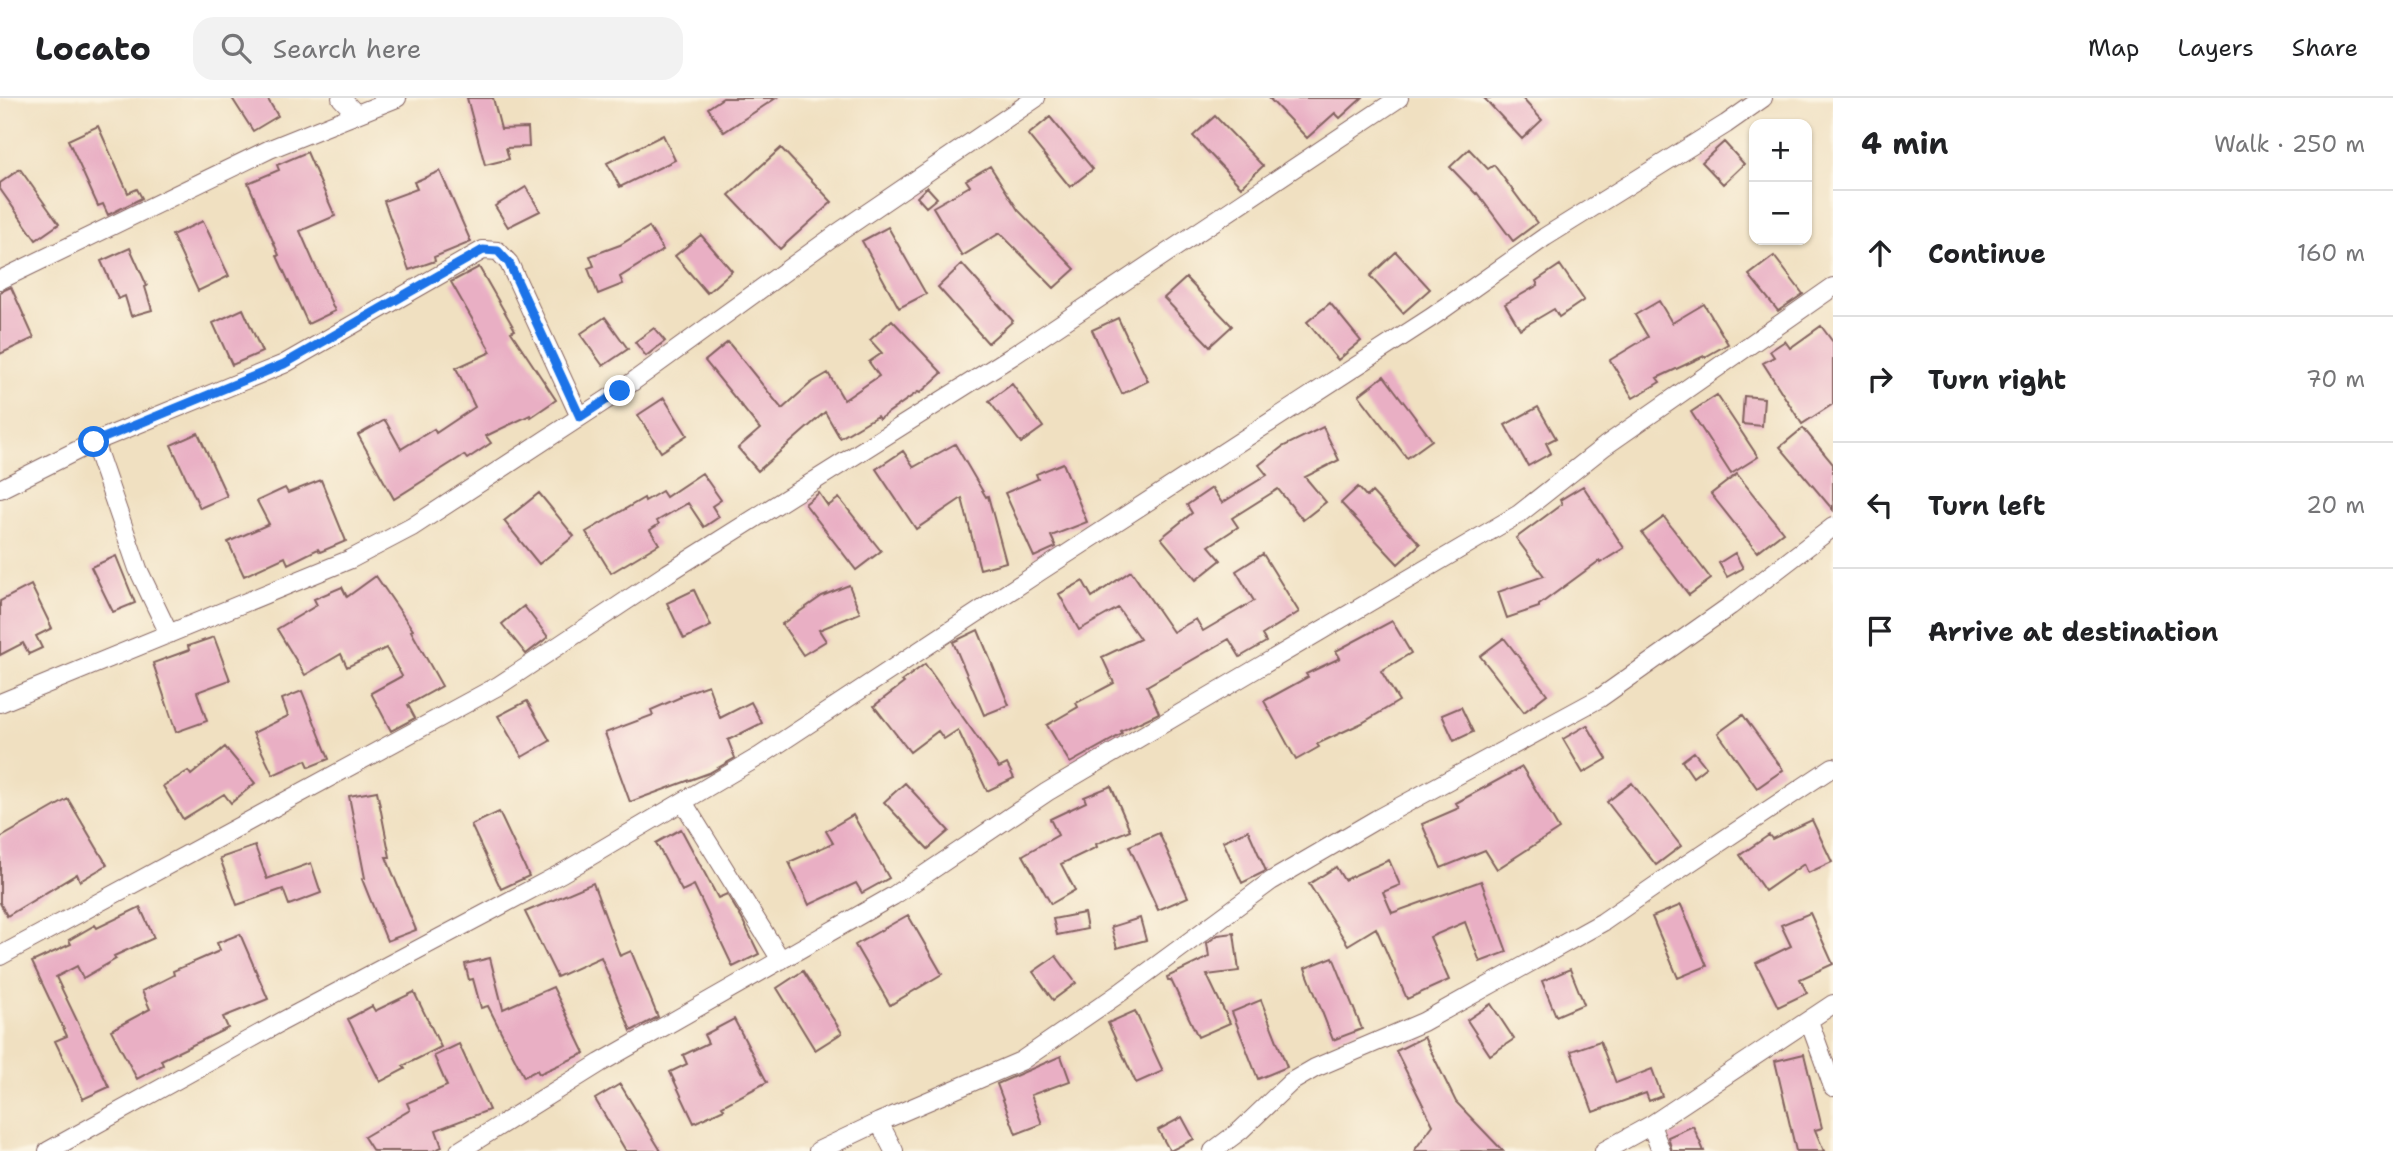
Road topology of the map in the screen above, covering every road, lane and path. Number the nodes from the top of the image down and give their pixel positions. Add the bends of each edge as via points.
1 (341, 98) edge
2 (397, 98) edge
3 (1036, 98) edge
4 (1399, 98) edge
5 (1763, 98) edge
6 (356, 114) junction
7 (0, 281) edge
8 (1833, 287) edge
9 (580, 417) junction
10 (94, 442) junction
11 (0, 489) edge
12 (1833, 527) edge
13 (169, 634) junction
14 (0, 703) edge
15 (1833, 767) edge
16 (683, 802) junction
17 (0, 956) edge
18 (781, 960) junction
19 (1833, 1004) edge
20 (1809, 1021) junction
21 (1833, 1087) edge
22 (879, 1122) junction
23 (1651, 1125) junction
24 (48, 1151) edge
25 (459, 1151) edge
26 (818, 1151) edge
27 (894, 1151) edge
28 (1213, 1151) edge
29 (1604, 1151) edge
30 (1661, 1151) edge

1 - 6 street
2 - 6 street
3 - 9 street
4 - 17 street via 1014,355 498,686
5 - 16 street via 1545,237 1432,317 760,757
6 - 7 street via 270,149
8 - 18 street via 1605,446 1519,514 1047,792 893,896
9 - 10 street via 509,263 498,251 483,250 284,364
9 - 13 street via 412,527 351,559
10 - 11 street
10 - 13 street via 138,569
12 - 22 street via 1600,698 1271,881 1021,1061
13 - 14 street
15 - 28 street via 1603,922 1423,1022 1291,1082
16 - 18 street
16 - 24 street via 562,873
18 - 25 street via 600,1063
19 - 20 street
20 - 21 street
20 - 23 street
22 - 26 street
22 - 27 street
23 - 29 street
23 - 30 street

